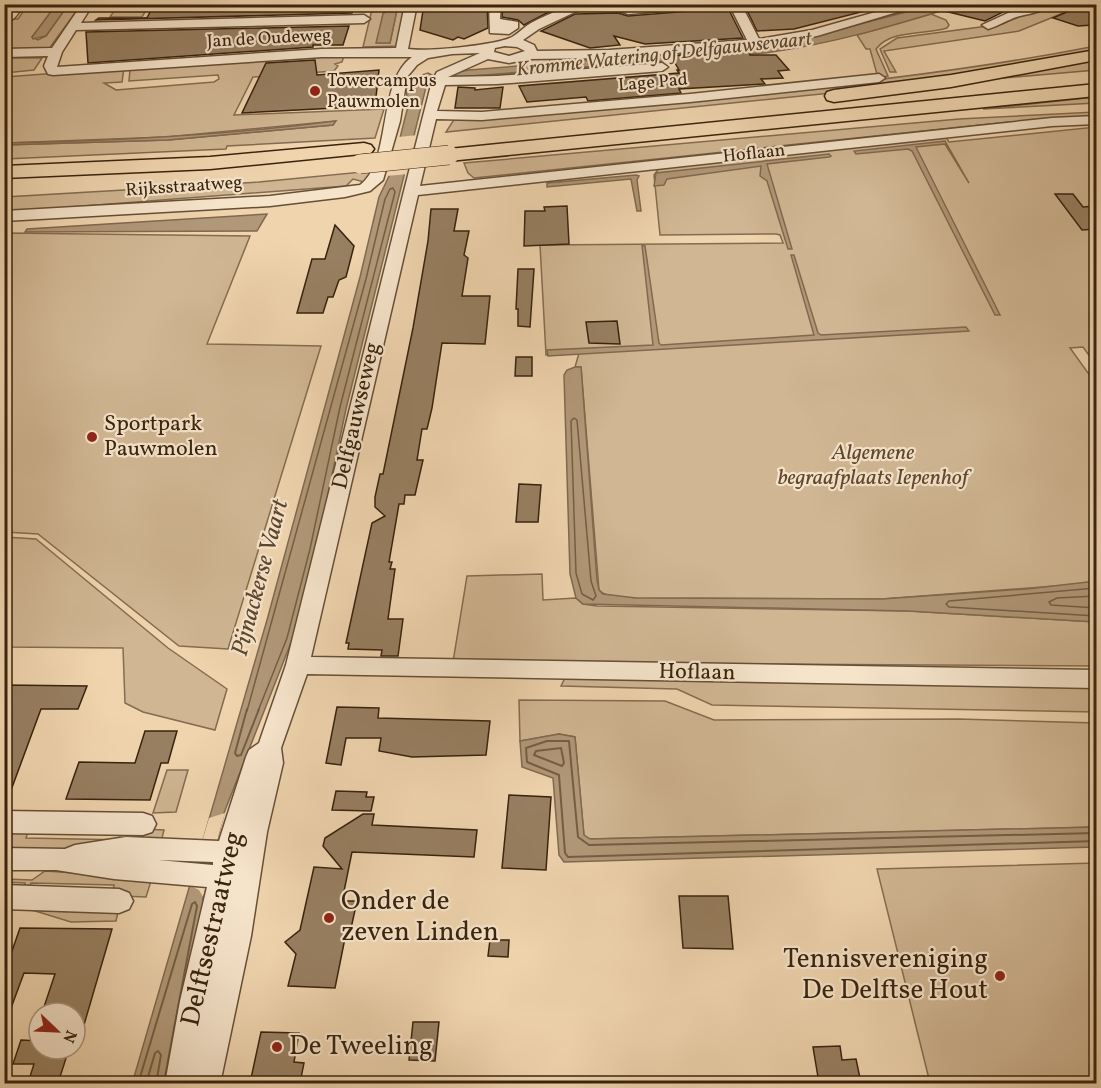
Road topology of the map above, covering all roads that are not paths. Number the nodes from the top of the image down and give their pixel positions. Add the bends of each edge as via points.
1 (88, 4) edge
2 (367, 4) edge
3 (411, 4) edge
4 (495, 4) edge
5 (587, 4) edge
6 (607, 4) edge
7 (712, 4) edge
8 (1045, 4) edge
9 (735, 5) edge
10 (915, 5) edge
11 (494, 21) dead end
12 (988, 25) dead end
13 (73, 27) junction
14 (360, 35) junction
15 (754, 43) junction
16 (524, 47) junction
17 (56, 52) junction
18 (401, 52) junction
19 (4, 53) edge
20 (490, 54) junction
21 (424, 55) junction
22 (1096, 55) edge
23 (662, 67) dead end
24 (440, 78) junction
25 (879, 78) dead end
26 (1096, 78) edge
27 (1096, 90) edge
28 (1096, 105) edge
29 (727, 114) junction
30 (429, 115) junction
31 (1096, 120) edge
32 (747, 125) junction
33 (450, 148) junction
34 (362, 156) junction
35 (4, 172) edge
36 (4, 186) edge
37 (411, 191) junction
38 (4, 216) edge
39 (298, 665) junction
40 (1096, 679) edge
41 (260, 777) joint
42 (4, 822) edge
43 (143, 824) dead end
44 (4, 859) edge
45 (216, 863) junction
46 (4, 897) edge
47 (119, 901) dead end
48 (180, 1083) edge
49 (205, 1083) edge

1 - 13 street
2 - 14 street
3 - 18 street
4 - 11 street
5 - 16 street via 535,26
6 - 7 street via 628,10
8 - 12 street via 1034,12 1014,14
9 - 15 street
10 - 15 street via 813,33
13 - 14 street via 271,17
13 - 17 street
14 - 17 street, Jan de Oudeweg via 52,71
14 - 18 street, Jan de Oudeweg
15 - 16 street via 584,52
16 - 20 street via 511,60
16 - 20 street via 495,44
17 - 19 street
18 - 21 street, Jan de Oudeweg
20 - 21 street, Jan de Oudeweg via 452,50
20 - 24 street
21 - 38 street, Rijksstraatweg via 401,77 376,180 365,188 345,194 270,201
22 - 29 highway
23 - 24 street via 496,81
24 - 30 street, Delfgauwseweg
25 - 30 street, Lage Pad via 494,115
26 - 29 highway
27 - 32 highway
28 - 32 highway via 845,123
29 - 33 highway
30 - 37 street, Delfgauwseweg
31 - 37 street, Hoflaan
32 - 33 highway
33 - 34 highway, bridge
34 - 35 highway
34 - 36 highway via 207,177
37 - 39 street, Delfgauwseweg
39 - 40 street, Hoflaan
39 - 41 street, Delfgauwseweg via 269,748 271,763
41 - 45 street, Delftsestraatweg
42 - 43 street
44 - 45 street via 56,859 114,868
45 - 48 street, Delftsestraatweg
45 - 49 street, Delftsestraatweg via 237,936
46 - 47 street

